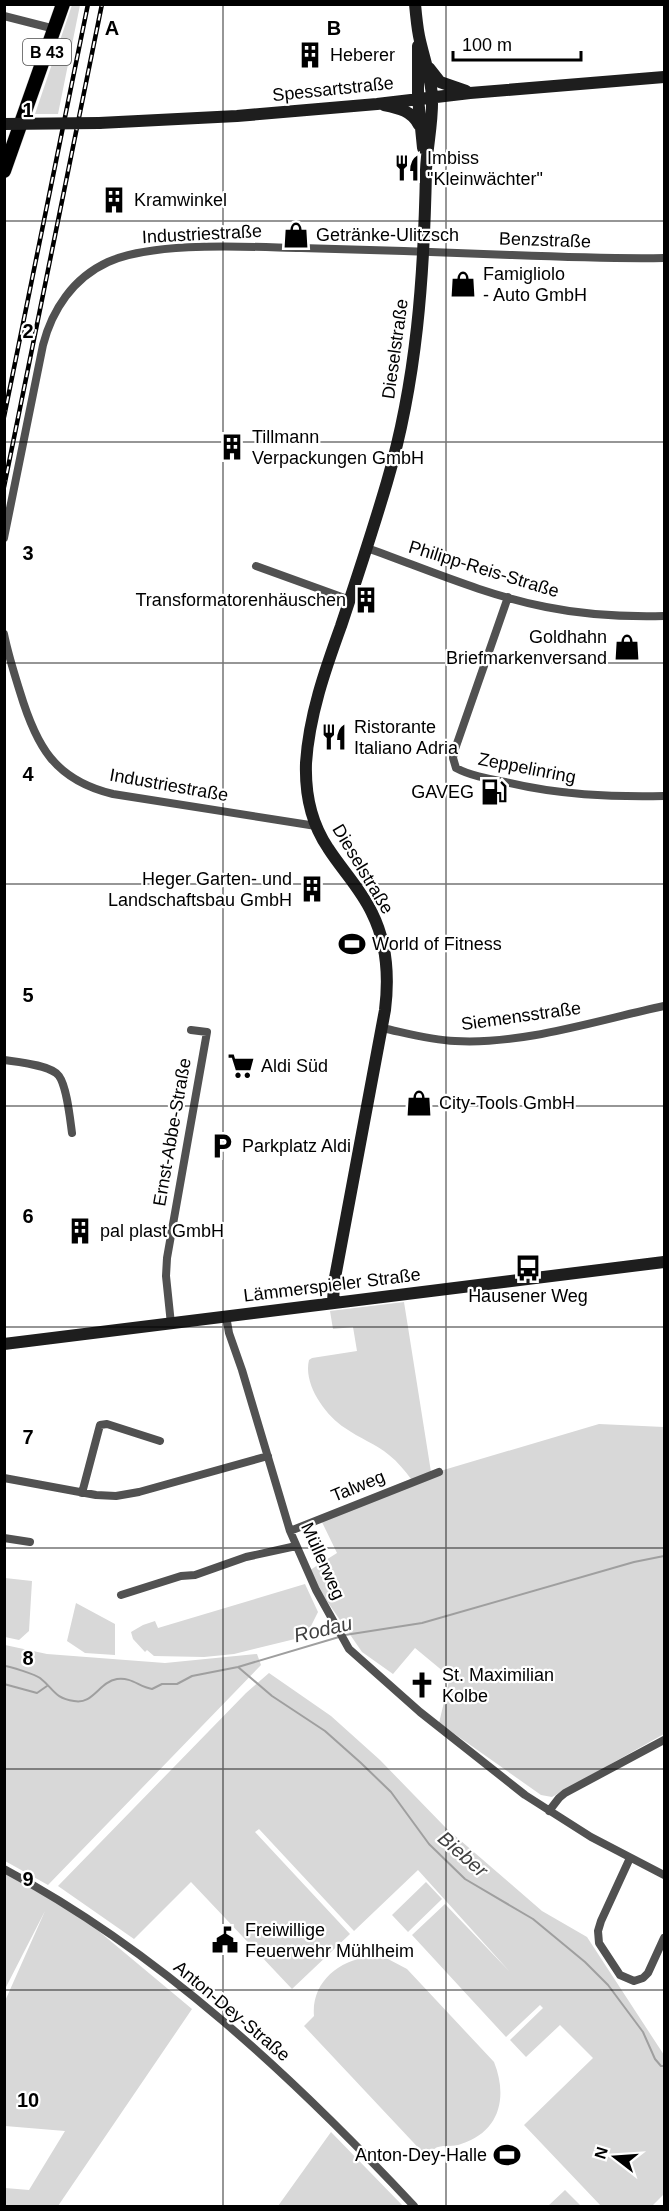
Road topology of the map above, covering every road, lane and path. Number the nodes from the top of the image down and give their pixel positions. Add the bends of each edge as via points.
1 (63, 4) edge
2 (415, 4) edge
3 (4, 16) edge
4 (55, 29) junction
5 (419, 35) junction
6 (427, 64) junction
7 (664, 77) edge
8 (470, 93) junction
9 (432, 97) junction
10 (418, 98) junction
11 (377, 104) junction
12 (4, 124) edge
13 (421, 129) junction
14 (426, 167) junction
15 (4, 171) edge
16 (425, 252) junction
17 (664, 258) edge
18 (4, 538) edge
19 (367, 548) junction
20 (256, 566) dead end
21 (508, 597) junction
22 (350, 600) junction
23 (664, 616) edge
24 (4, 634) edge
25 (664, 796) edge
26 (316, 826) junction
27 (664, 1006) edge
28 (382, 1028) junction
29 (191, 1030) dead end
30 (4, 1060) edge
31 (72, 1133) dead end
32 (664, 1262) edge
33 (333, 1303) junction
34 (226, 1316) junction
35 (171, 1324) junction
36 (4, 1344) edge
37 (160, 1441) dead end
38 (268, 1456) junction
39 (439, 1472) dead end
40 (4, 1478) edge
41 (82, 1493) junction
42 (290, 1531) junction
43 (4, 1538) edge
44 (30, 1542) dead end
45 (296, 1546) junction
46 (121, 1595) dead end
47 (664, 1740) edge
48 (549, 1811) junction
49 (630, 1858) junction
50 (4, 1869) edge
51 (664, 1875) edge
52 (664, 1938) edge
53 (414, 2206) edge

1 - 4 main road, B 43
2 - 5 street, Dieselstraße
3 - 4 street
4 - 15 main road, B 43
5 - 6 street, Dieselstraße
5 - 10 street, Dieselstraße
6 - 8 street via 440,82
6 - 9 street, Dieselstraße
7 - 8 street, Spessartstraße
8 - 9 street, Spessartstraße
9 - 10 street, Spessartstraße
9 - 14 street, Dieselstraße
10 - 11 street, Spessartstraße
10 - 13 street, Dieselstraße
11 - 12 street, Spessartstraße, bridge via 225,117
11 - 13 street via 404,111 414,117
13 - 14 street, Dieselstraße
14 - 16 street, Dieselstraße
16 - 17 street, Benzstraße
16 - 18 street, Industriestraße via 156,250 115,260 87,275 59,305 46,332
16 - 19 street, Dieselstraße via 406,403
19 - 21 street, Philipp-Reis-Straße
19 - 22 street, Dieselstraße
20 - 22 street
21 - 23 street, Philipp-Reis-Straße via 584,614
21 - 25 street, Zeppelinring via 454,752 456,768 550,791
22 - 26 street, Dieselstraße via 322,681 308,742 308,795
24 - 26 street, Industriestraße via 36,738 54,762 77,780 113,794
26 - 28 street, Dieselstraße via 378,926 387,976
27 - 28 street, Siemensstraße via 490,1040 453,1041
28 - 33 street, Dieselstraße
29 - 35 street, Ernst-Abbe-Straße via 207,1032 167,1258
30 - 31 street via 49,1069 58,1075
32 - 33 street, Lämmerspieler Straße
33 - 34 street, Lämmerspieler Straße
34 - 35 street, Lämmerspieler Straße
34 - 38 street, Müllerweg
35 - 36 street, Lämmerspieler Straße
37 - 41 street via 100,1425
38 - 41 street via 125,1495
38 - 42 street, Müllerweg
39 - 42 street, Talweg
40 - 41 street
42 - 45 street, Müllerweg
43 - 44 street
45 - 46 street
45 - 48 street, Müllerweg via 349,1648 420,1712
47 - 48 street via 565,1793
48 - 49 street, Müllerweg
49 - 51 street, Müllerweg
49 - 52 street via 601,1921 599,1943 620,1975 634,1981 648,1973
50 - 53 street, Anton-Dey-Straße via 105,1932 205,2008 310,2100

